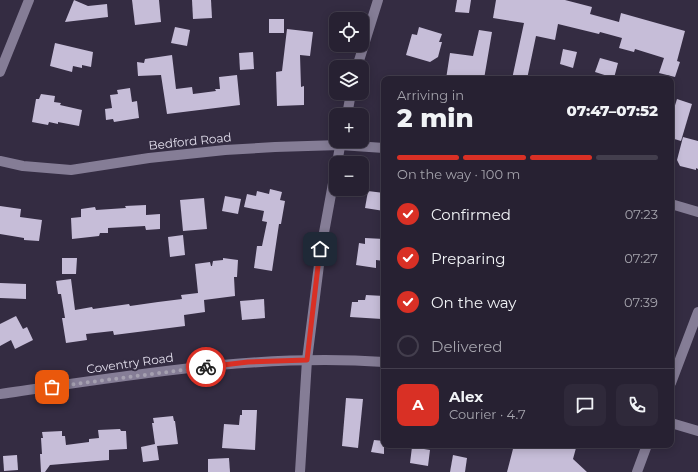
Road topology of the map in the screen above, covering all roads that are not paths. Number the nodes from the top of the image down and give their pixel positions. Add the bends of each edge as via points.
1 (29, 0) edge
2 (378, 0) edge
3 (359, 60) edge
4 (0, 72) edge
5 (329, 144) edge
6 (369, 146) edge
7 (381, 148) edge
8 (0, 161) edge
9 (330, 196) edge
10 (674, 205) edge
11 (698, 212) edge
12 (698, 312) edge
13 (307, 360) junction
14 (381, 362) edge
15 (674, 375) edge
16 (0, 394) edge
17 (674, 424) edge
18 (698, 431) edge
19 (646, 448) edge
20 (300, 472) edge
21 (637, 472) edge

1 - 4 street
2 - 3 street
5 - 8 street, Bedford Road via 225,150 71,170 23,166
6 - 7 street, Bedford Road
9 - 13 street via 320,249
10 - 11 street
12 - 15 street
13 - 14 street, Coventry Road
13 - 16 street, Coventry Road via 248,362 182,369
13 - 20 street
17 - 18 street
19 - 21 street

